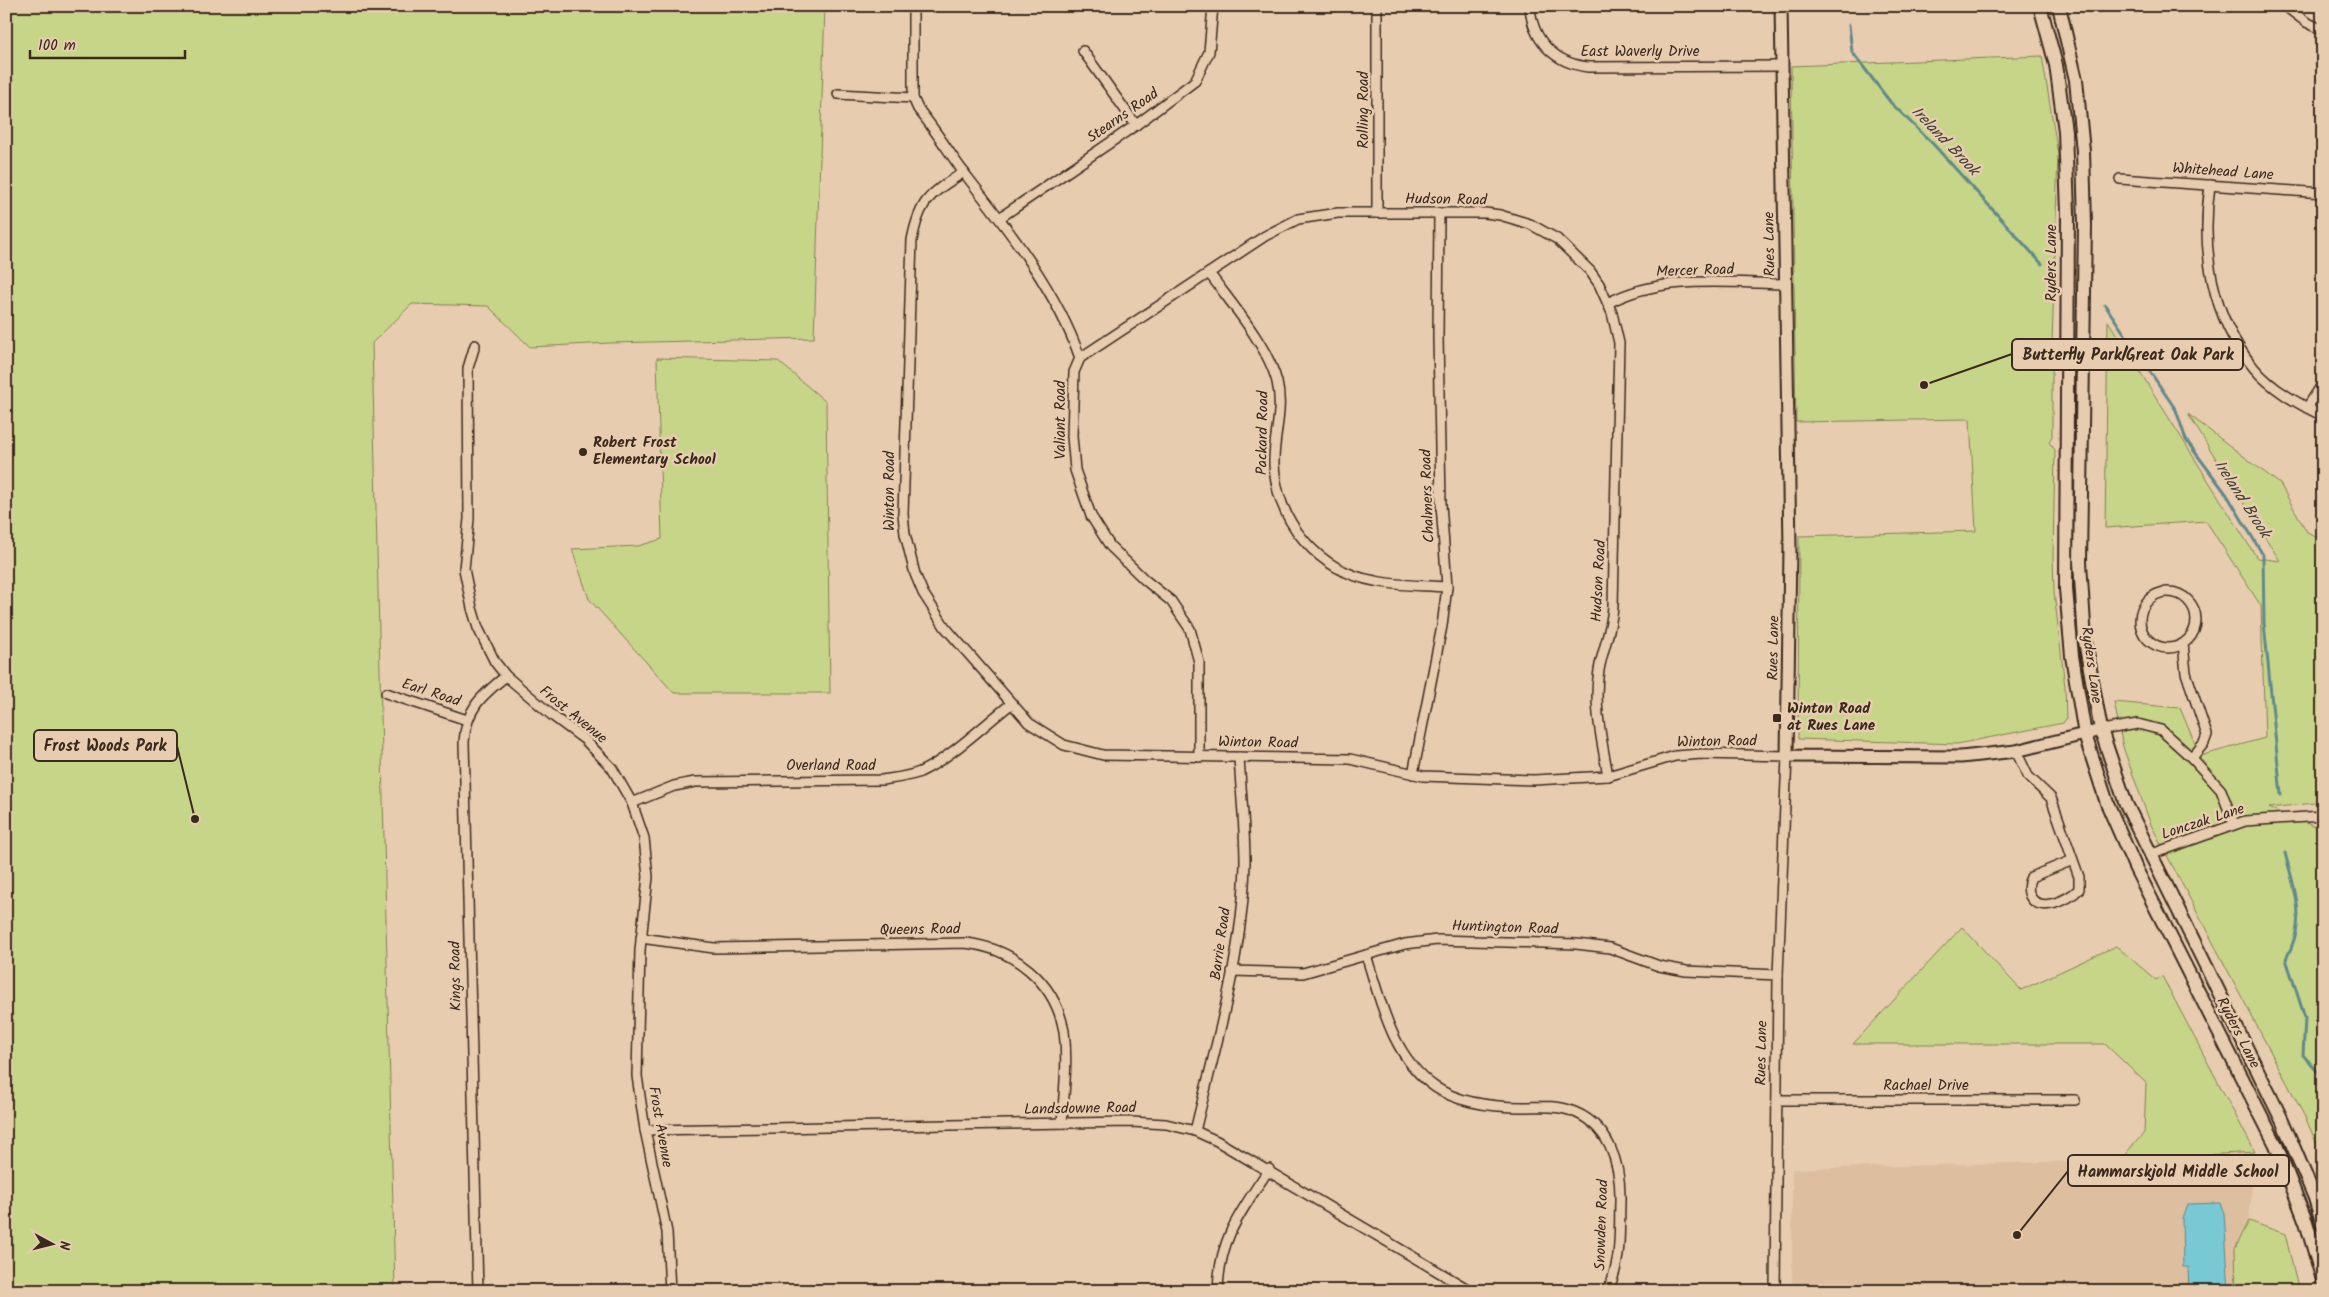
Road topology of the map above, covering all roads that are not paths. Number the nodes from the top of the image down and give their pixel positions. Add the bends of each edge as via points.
1 (913, 6) edge
2 (1214, 6) edge
3 (1377, 6) edge
4 (1782, 6) edge
5 (2040, 6) edge
6 (2059, 6) edge
7 (2285, 6) edge
8 (1530, 8) edge
9 (2323, 30) edge
10 (1082, 51) dead end
11 (1782, 66) junction
12 (838, 94) dead end
13 (913, 98) junction
14 (1136, 125) junction
15 (964, 172) junction
16 (2120, 178) dead end
17 (2210, 185) junction
18 (2323, 193) edge
19 (1377, 213) junction
20 (1439, 213) junction
21 (1001, 218) junction
22 (1209, 273) junction
23 (1786, 284) junction
24 (1608, 303) junction
25 (475, 346) dead end
26 (1080, 358) junction
27 (2323, 383) edge
28 (2307, 408) junction
29 (2323, 416) edge
30 (1446, 587) junction
31 (2183, 644) junction
32 (506, 676) junction
33 (386, 693) dead end
34 (1011, 704) junction
35 (467, 720) junction
36 (2101, 730) junction
37 (2085, 735) junction
38 (2016, 750) junction
39 (1787, 756) junction
40 (1199, 757) junction
41 (1239, 757) junction
42 (2192, 758) junction
43 (1413, 774) junction
44 (1608, 776) junction
45 (632, 803) junction
46 (2323, 816) edge
47 (2234, 824) junction
48 (2152, 854) junction
49 (2073, 860) junction
50 (641, 938) junction
51 (1366, 955) junction
52 (1232, 971) junction
53 (1778, 975) junction
54 (1777, 1100) junction
55 (2075, 1100) dead end
56 (1062, 1123) junction
57 (645, 1130) junction
58 (1194, 1131) junction
59 (1269, 1169) junction
60 (2323, 1225) edge
61 (2323, 1280) edge
62 (478, 1291) edge
63 (670, 1291) edge
64 (964, 1291) edge
65 (985, 1291) edge
66 (1218, 1291) edge
67 (1471, 1291) edge
68 (1607, 1291) edge
69 (1775, 1291) edge

1 - 13 street
2 - 14 street, Stearns Road via 1209,52 1195,81
3 - 19 street, Rolling Road
4 - 11 street, Rues Lane
5 - 37 main road, Ryders Lane via 2056,65 2065,132 2068,213 2066,589 2072,656
6 - 36 main road, Ryders Lane via 2076,80 2083,151 2085,225 2080,562 2085,641
7 - 9 street
8 - 11 street, East Waverly Drive via 1541,41 1558,58 1576,66
10 - 14 street
11 - 23 street, Rues Lane
12 - 13 street
13 - 15 street
14 - 21 street, Stearns Road
15 - 21 street
15 - 34 street, Winton Road via 928,199 917,215 912,240 903,514 913,568 934,611
16 - 17 street, Whitehead Lane
17 - 18 street, Whitehead Lane
17 - 28 street via 2206,239 2211,278 2220,308 2255,369
19 - 20 street, Hudson Road
19 - 22 street, Hudson Road via 1338,213 1298,219 1265,236
20 - 24 street, Hudson Road via 1500,215 1544,231 1580,260 1599,284
20 - 30 street, Chalmers Road via 1440,455
21 - 26 street via 1064,318
22 - 26 street, Hudson Road
22 - 30 street, Packard Road via 1263,350 1273,370 1280,404 1274,450 1275,476 1286,513 1299,535 1327,562 1362,578
23 - 24 street, Mercer Road via 1659,285 1632,291
23 - 39 street, Rues Lane via 1790,548
24 - 44 street, Hudson Road via 1620,358 1612,623 1599,670 1597,692
25 - 32 street, Frost Avenue via 468,368 469,518 464,569 478,628
26 - 40 street, Valiant Road via 1074,372 1072,436 1075,470 1091,516 1110,546 1171,601 1190,629 1199,662
27 - 28 street
28 - 29 street
30 - 43 street, Chalmers Road via 1442,626
31 - 31 street via 2194,632 2196,624 2192,606 2179,594 2170,592 2153,597 2146,604 2140,620 2147,638 2162,648
31 - 42 street via 2186,673 2207,735
32 - 35 street, Kings Road via 481,698
32 - 45 street, Frost Avenue via 599,753
33 - 35 street, Earl Road
34 - 40 street, Winton Road via 1040,732 1077,750 1103,756
34 - 45 street, Overland Road via 918,773 882,780 695,782 674,786
35 - 62 street, Kings Road via 464,750
36 - 37 street, Winton Road
36 - 42 street via 2138,724 2150,726 2161,730
36 - 48 main road, Ryders Lane via 2126,804
37 - 38 street, Winton Road
37 - 61 main road, Ryders Lane via 2107,803 2136,869 2276,1145 2306,1222
38 - 39 street, Winton Road via 1961,757
38 - 49 street via 2028,776 2051,798
39 - 44 street, Winton Road via 1675,756
39 - 53 street, Rues Lane
40 - 41 street, Winton Road
41 - 43 street, Winton Road via 1350,759
41 - 52 street, Barrie Road via 1245,864
42 - 47 street via 2221,790
43 - 44 street, Winton Road via 1534,780
45 - 50 street, Frost Avenue via 647,857 647,901
46 - 47 street, Lonczak Lane
47 - 48 street, Lonczak Lane
48 - 60 main road, Ryders Lane via 2282,1120
49 - 49 street via 2079,878 2079,889 2074,894 2047,905 2039,905 2032,900 2028,887 2032,877
50 - 56 street, Queens Road via 714,948 965,943 997,950 1034,973 1058,1010 1066,1056
50 - 57 street, Frost Avenue via 637,1076
51 - 52 street, Huntington Road via 1303,973
51 - 53 street, Huntington Road via 1405,944 1437,940 1576,944 1610,948 1659,966 1686,971
51 - 68 street, Snowden Road via 1399,1047 1414,1068 1436,1087 1459,1098 1488,1105 1568,1109 1597,1127 1611,1145 1620,1189 1618,1258
52 - 58 street, Barrie Road
53 - 54 street, Rues Lane
54 - 55 street, Rachael Drive
54 - 69 street, Rues Lane
56 - 57 street, Landsdowne Road
56 - 58 street, Landsdowne Road via 1166,1124
57 - 63 street, Frost Avenue via 667,1232
58 - 59 street, Landsdowne Road
59 - 66 street via 1224,1244
59 - 67 street, Landsdowne Road
64 - 65 street

